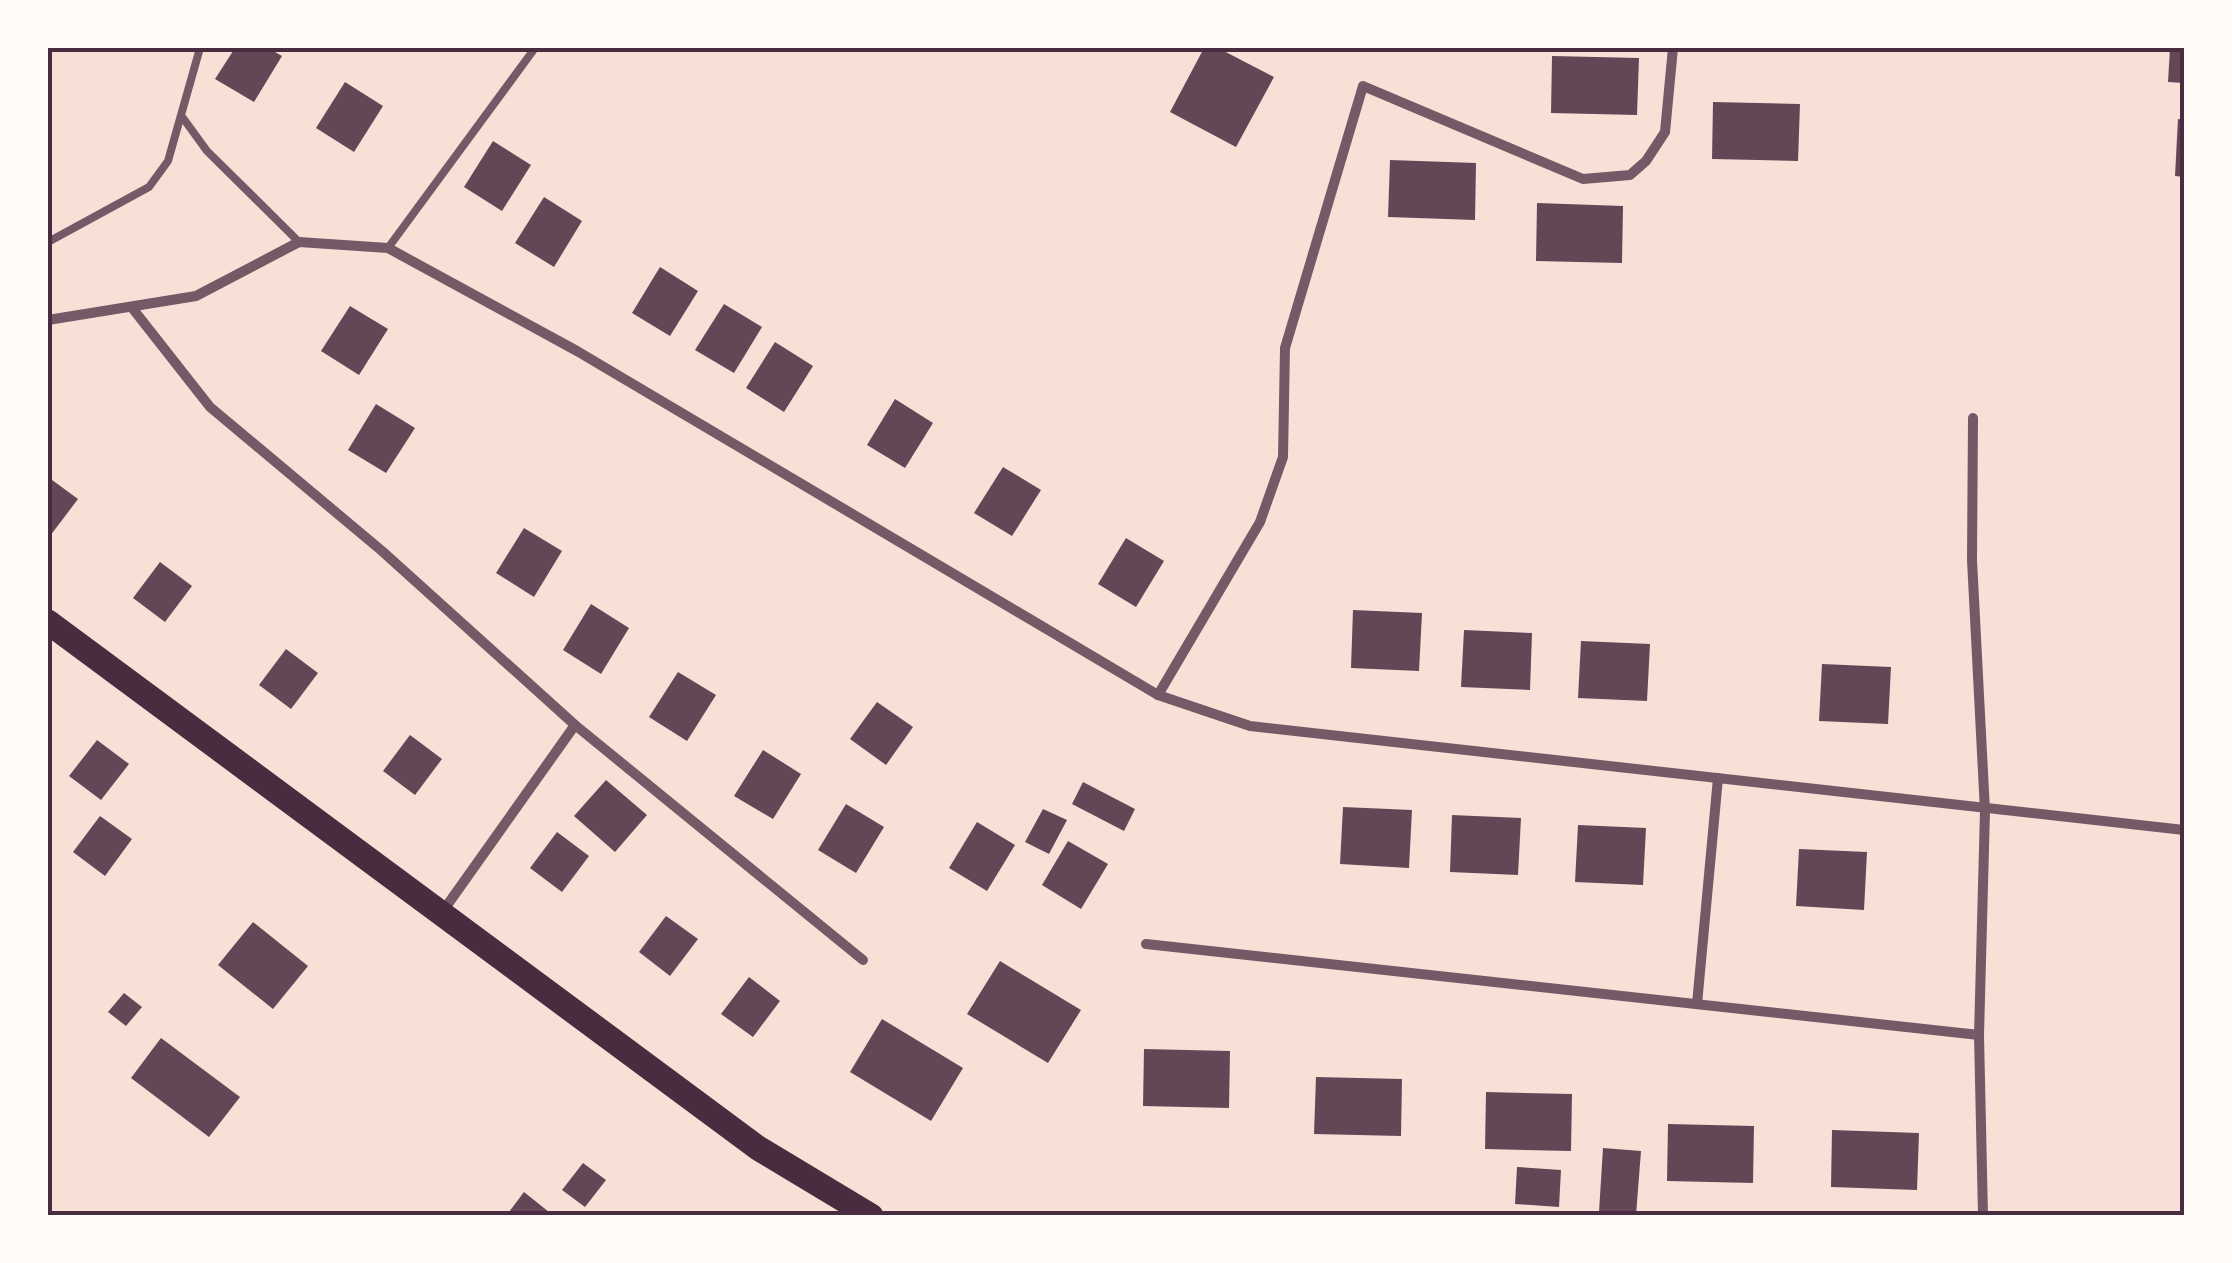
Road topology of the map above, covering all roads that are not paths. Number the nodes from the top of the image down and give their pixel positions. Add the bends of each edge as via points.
1 (200, 48) edge
2 (535, 48) edge
3 (1673, 48) edge
4 (182, 118) junction
5 (48, 242) edge
6 (299, 242) junction
7 (388, 248) junction
8 (133, 309) junction
9 (48, 320) edge
10 (1973, 418) dead end
11 (48, 622) edge
12 (1158, 695) junction
13 (574, 725) junction
14 (1718, 778) junction
15 (1985, 811) junction
16 (2184, 830) edge
17 (442, 912) junction
18 (1146, 944) dead end
19 (863, 960) dead end
20 (1697, 1004) junction
21 (1980, 1034) junction
22 (871, 1216) edge
23 (1983, 1216) edge

1 - 4 lane
2 - 7 lane
3 - 12 street via 1665,132 1630,175 1583,179 1363,86 1285,348 1283,457 1260,522
4 - 5 lane via 168,161 149,187
4 - 6 lane
6 - 7 street
6 - 8 street via 196,296
7 - 12 street via 577,351
8 - 9 street
8 - 13 street via 210,406
10 - 15 street via 1972,560
11 - 17 highway
12 - 14 street via 1250,726
13 - 17 street
13 - 19 street
14 - 15 street
14 - 20 street
15 - 16 street
15 - 21 street
17 - 22 highway via 758,1148
18 - 20 street
20 - 21 street
21 - 23 street

